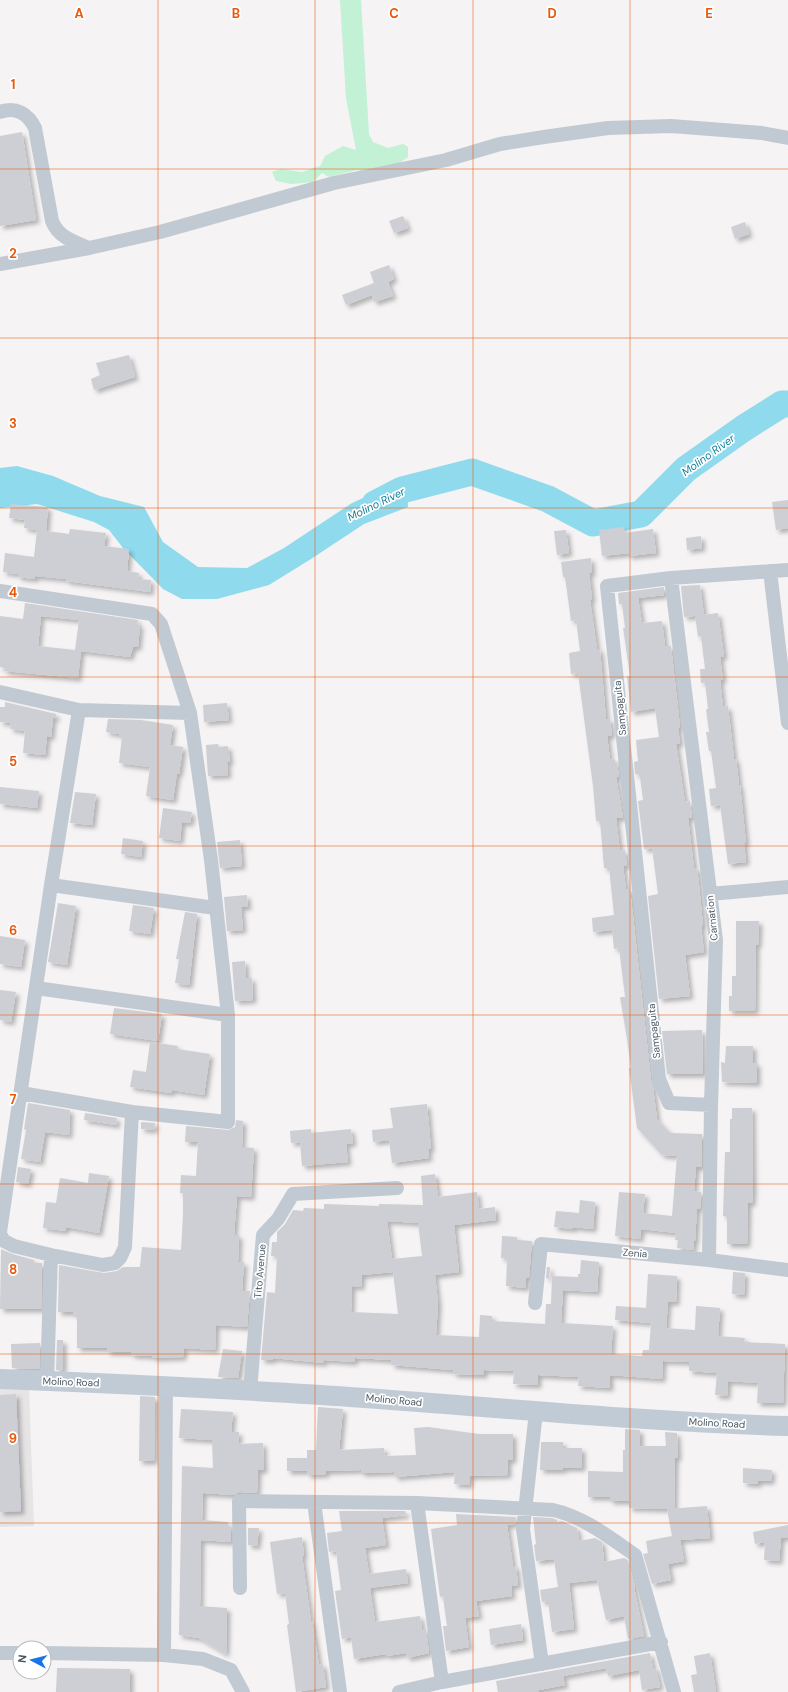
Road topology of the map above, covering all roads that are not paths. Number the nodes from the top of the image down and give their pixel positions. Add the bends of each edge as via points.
1 (0, 112) edge
2 (788, 138) edge
3 (89, 248) junction
4 (0, 264) edge
5 (788, 570) edge
6 (770, 571) junction
7 (671, 578) junction
8 (0, 590) edge
9 (0, 692) edge
10 (79, 710) junction
11 (190, 713) junction
12 (788, 723) edge
13 (50, 885) junction
14 (788, 886) edge
15 (710, 894) junction
16 (215, 908) junction
17 (36, 988) junction
18 (228, 1014) junction
19 (21, 1093) junction
20 (710, 1105) junction
21 (132, 1112) junction
22 (397, 1188) dead end
23 (0, 1233) edge
24 (51, 1255) junction
25 (709, 1260) junction
26 (788, 1270) edge
27 (535, 1303) dead end
28 (0, 1379) edge
29 (47, 1381) junction
30 (166, 1386) junction
31 (250, 1391) junction
32 (536, 1412) junction
33 (788, 1426) edge
34 (314, 1502) junction
35 (417, 1503) junction
36 (526, 1508) junction
37 (240, 1588) dead end
38 (661, 1642) junction
39 (0, 1653) edge
40 (12, 1653) edge
41 (52, 1653) edge
42 (164, 1655) junction
43 (542, 1664) junction
44 (442, 1682) junction
45 (243, 1692) edge
46 (340, 1692) edge
47 (399, 1692) edge
48 (674, 1692) edge

1 - 3 street via 17,111 30,119 35,128 55,228 60,234
2 - 3 street via 762,133 671,126 608,128 544,137 500,144 446,160 334,183 160,232
3 - 4 street
5 - 6 street, Sampaguita
6 - 7 street, Sampaguita
6 - 12 street
7 - 15 street, Carnation
7 - 20 street, Sampaguita via 607,586 659,1079 669,1103
8 - 11 street via 152,614 161,624
9 - 10 street
10 - 11 street
10 - 13 street
11 - 16 street via 211,860
13 - 16 street
13 - 17 street
14 - 15 street
15 - 20 street, Carnation via 716,940
16 - 18 street
17 - 18 street
17 - 19 street
18 - 21 street via 228,1122
19 - 21 street
19 - 23 street
20 - 25 street, Carnation
21 - 24 street via 124,1247 120,1258 115,1263 103,1265
22 - 31 street, Tito Avenue via 293,1194 278,1219 263,1235
23 - 24 street via 4,1241 14,1246
24 - 29 street
25 - 26 street, Zenia
25 - 27 street, Zenia via 541,1244
28 - 29 main road, Molino Road
29 - 30 main road, Molino Road
30 - 31 main road, Molino Road
30 - 42 street
31 - 32 main road, Molino Road
32 - 33 main road, Molino Road
32 - 36 street
34 - 35 street
34 - 37 street via 239,1501
34 - 46 street
35 - 36 street
35 - 44 street
36 - 38 street via 568,1514 635,1555
36 - 43 street via 524,1529
38 - 43 street
38 - 48 street
39 - 40 street
41 - 42 street
42 - 45 street via 203,1659 231,1670
43 - 44 street
44 - 47 street

